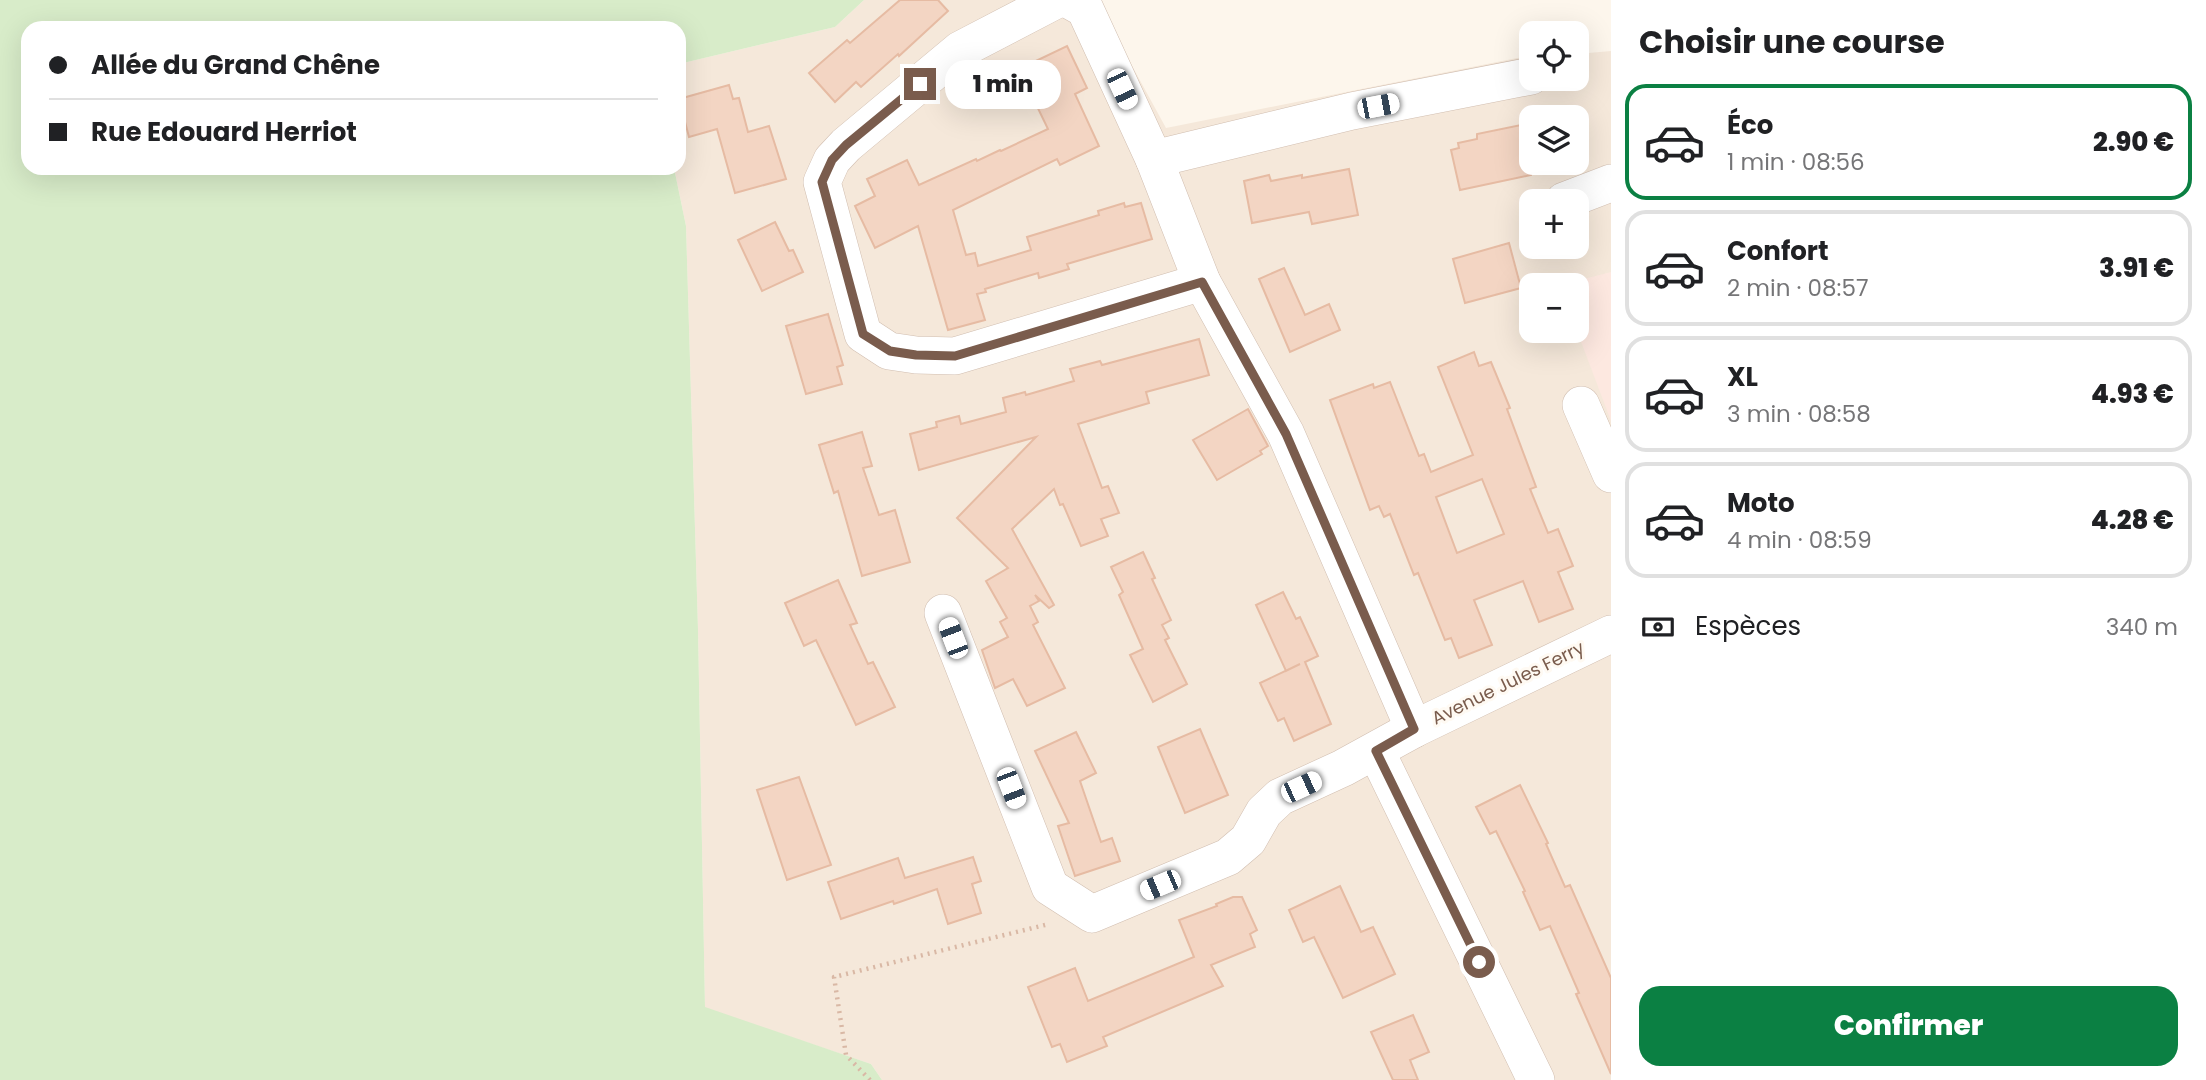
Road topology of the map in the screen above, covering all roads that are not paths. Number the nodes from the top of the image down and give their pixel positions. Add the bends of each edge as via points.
1 (1056, 0) edge
2 (1069, 0) edge
3 (1519, 78) edge
4 (1154, 159) junction
5 (1611, 183) edge
6 (1589, 191) edge
7 (1202, 282) junction
8 (1581, 405) dead end
9 (1611, 474) edge
10 (943, 613) dead end
11 (1611, 634) edge
12 (1414, 729) junction
13 (1376, 751) junction
14 (1536, 1080) edge

1 - 7 street via 960,50 832,160 822,182 863,334 890,351 955,356
2 - 4 street via 1085,9
3 - 4 street via 1352,111
4 - 7 street
5 - 6 street
7 - 12 street via 1286,434
8 - 9 street
10 - 13 street, Avenue Jules Ferry via 1050,887 1092,914 1228,857 1248,840 1264,812 1280,797
11 - 12 street, Avenue Jules Ferry
12 - 13 street, Avenue Jules Ferry
13 - 14 street

